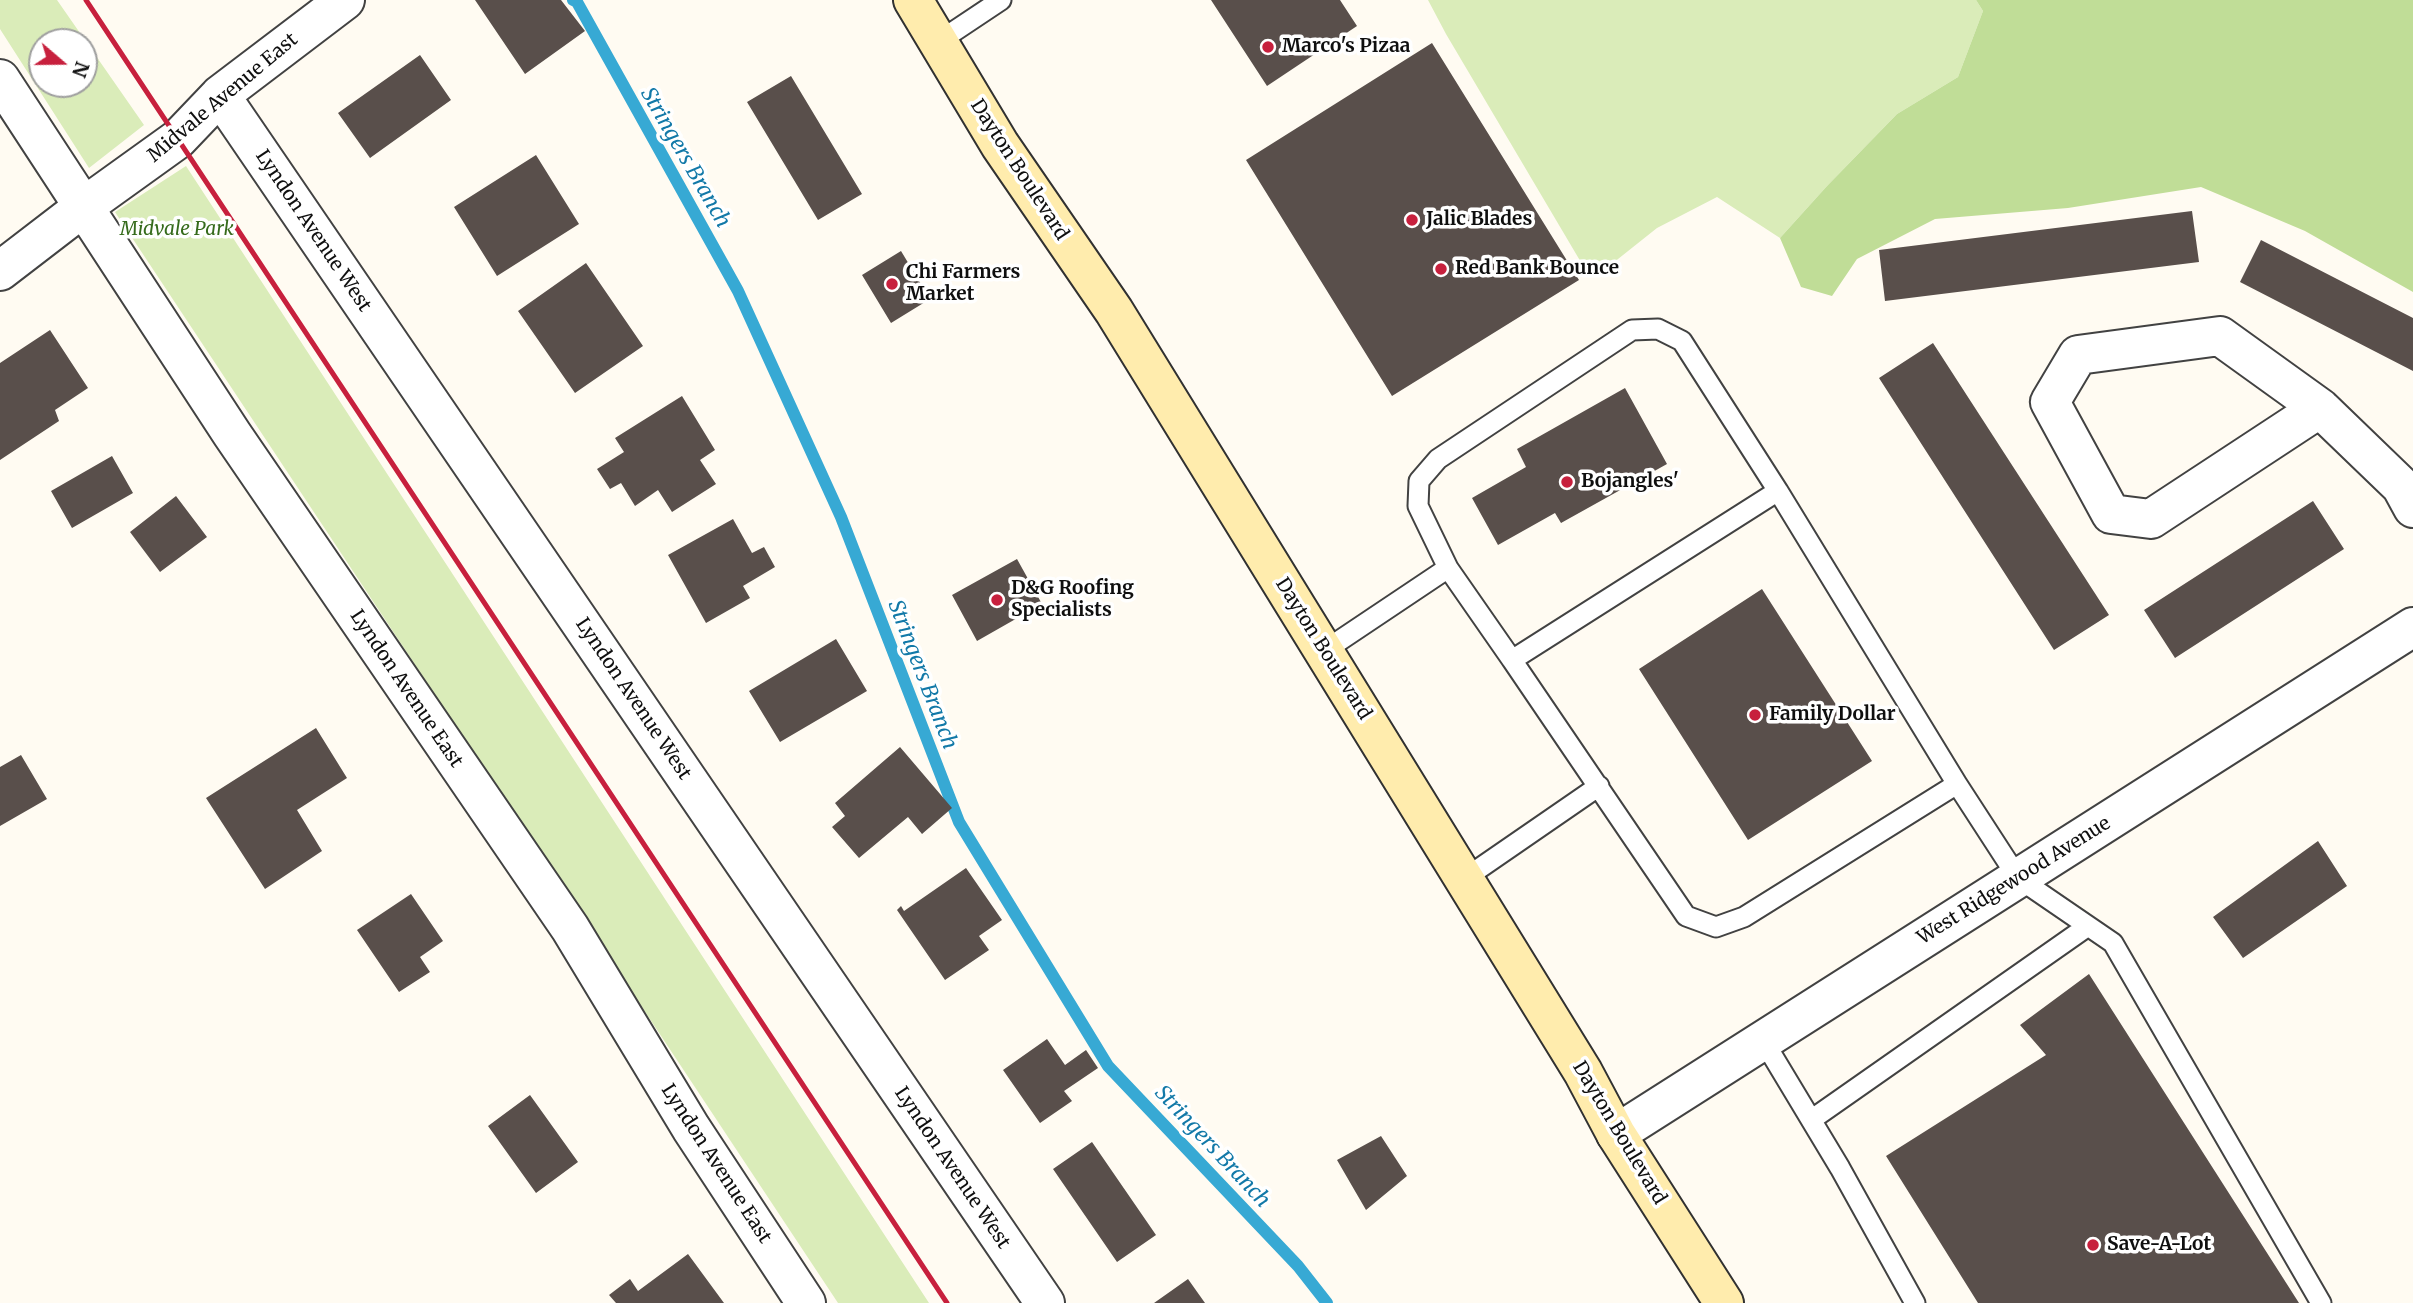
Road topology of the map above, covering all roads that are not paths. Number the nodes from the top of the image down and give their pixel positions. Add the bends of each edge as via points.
1 (345, 0) edge
2 (913, 0) edge
3 (1001, 0) edge
4 (938, 42) junction
5 (0, 79) edge
6 (220, 95) junction
7 (82, 208) junction
8 (0, 271) edge
9 (2320, 408) junction
10 (1778, 491) junction
11 (2413, 508) edge
12 (1448, 568) junction
13 (2413, 627) edge
14 (1324, 651) junction
15 (1512, 660) junction
16 (1956, 784) junction
17 (1599, 786) junction
18 (2018, 878) junction
19 (1464, 879) junction
20 (2088, 926) junction
21 (1762, 1040) junction
22 (1811, 1120) junction
23 (1616, 1134) junction
24 (806, 1303) edge
25 (1045, 1303) edge
26 (1724, 1303) edge
27 (1915, 1303) edge
28 (2321, 1303) edge

1 - 6 street, Midvale Avenue East
2 - 4 main road, Dayton Boulevard
3 - 4 lane
4 - 14 main road, Dayton Boulevard via 1000,145 1114,311
5 - 7 street, Lyndon Avenue East
6 - 7 street, Midvale Avenue East via 178,139
6 - 25 street, Lyndon Avenue West
7 - 8 street, Midvale Avenue East
7 - 24 street, Lyndon Avenue East via 570,928 691,1128
9 - 9 street via 2220,336 2078,355 2050,402 2111,514 2151,519
9 - 11 street via 2401,486
10 - 12 lane via 1682,341 1658,328 1632,330 1438,459 1419,481 1418,506
10 - 15 lane
10 - 16 lane
12 - 14 lane
12 - 15 lane
13 - 18 street, West Ridgewood Avenue
14 - 19 main road, Dayton Boulevard
15 - 17 lane
16 - 17 lane via 1744,917 1716,927 1686,916
16 - 18 lane
17 - 19 lane
18 - 20 lane
18 - 21 street, West Ridgewood Avenue
19 - 23 main road, Dayton Boulevard
20 - 22 lane
20 - 28 lane via 2113,943
21 - 22 lane
21 - 23 street, West Ridgewood Avenue
22 - 27 lane
23 - 26 main road, Dayton Boulevard

